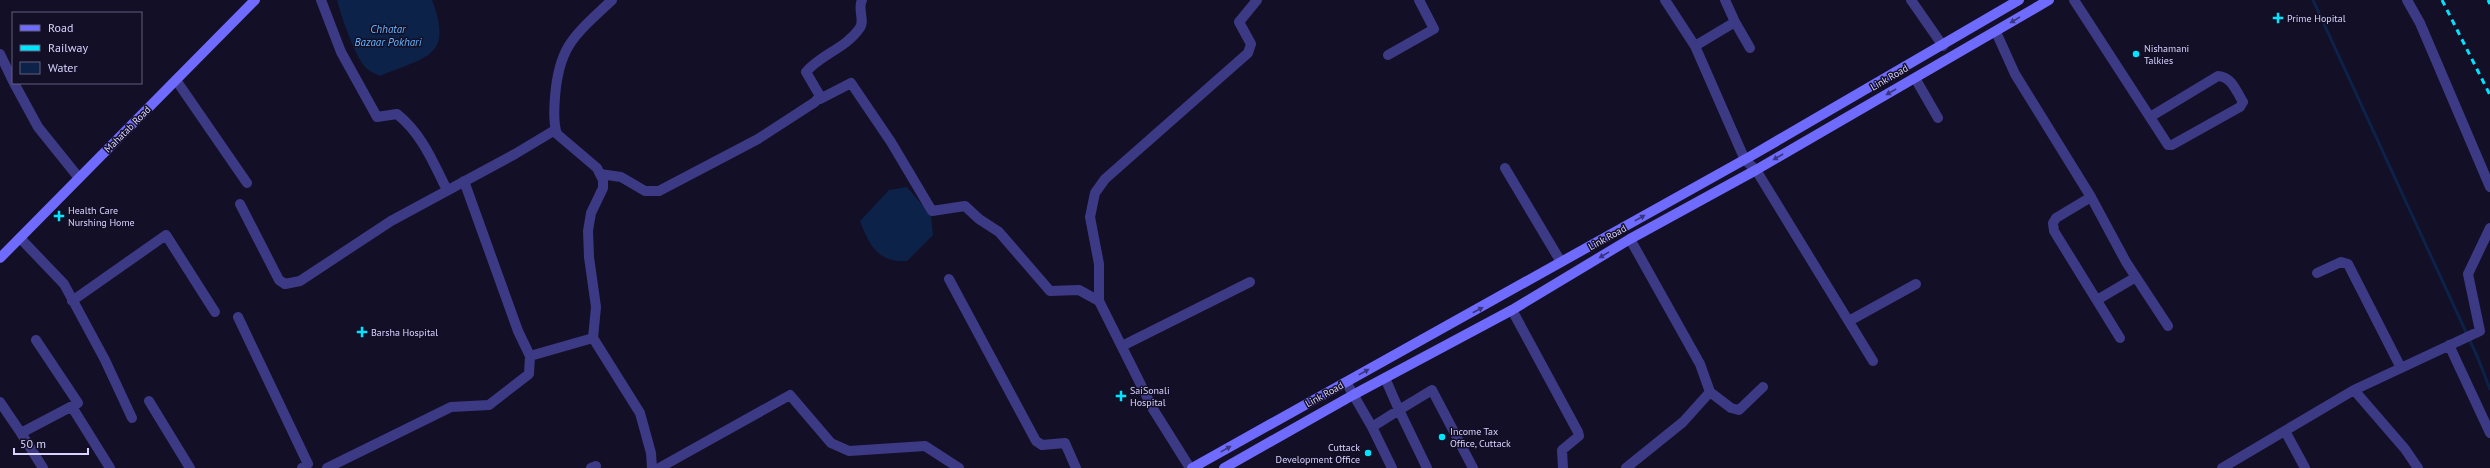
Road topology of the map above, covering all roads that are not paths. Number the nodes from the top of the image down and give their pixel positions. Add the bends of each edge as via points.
1 (254, 0) edge
2 (320, 0) edge
3 (612, 0) edge
4 (862, 0) edge
5 (1257, 0) edge
6 (1419, 0) edge
7 (1665, 0) edge
8 (1725, 0) edge
9 (1911, 0) edge
10 (2019, 0) edge
11 (2049, 0) edge
12 (2074, 0) edge
13 (2407, 0) edge
14 (1735, 22) junction
15 (1996, 32) junction
16 (1695, 46) junction
17 (1943, 46) junction
18 (1750, 48) dead end
19 (0, 54) edge
20 (1388, 55) dead end
21 (12, 78) edge
22 (1915, 78) junction
23 (176, 80) junction
24 (15, 84) edge
25 (820, 99) junction
26 (2150, 117) junction
27 (1938, 118) dead end
28 (555, 130) junction
29 (1745, 160) junction
30 (1505, 168) dead end
31 (1756, 170) junction
32 (600, 174) junction
33 (79, 178) junction
34 (464, 181) junction
35 (247, 183) dead end
36 (2490, 187) edge
37 (447, 190) junction
38 (2091, 197) junction
39 (240, 204) dead end
40 (2490, 228) edge
41 (20, 238) junction
42 (1630, 239) junction
43 (0, 258) edge
44 (1561, 262) junction
45 (2317, 273) dead end
46 (2136, 277) junction
47 (949, 279) dead end
48 (1250, 282) dead end
49 (1916, 284) dead end
50 (2097, 300) junction
51 (72, 301) junction
52 (1099, 301) junction
53 (1512, 310) junction
54 (215, 312) dead end
55 (238, 317) dead end
56 (1849, 321) junction
57 (2168, 326) dead end
58 (593, 338) junction
59 (2120, 338) dead end
60 (36, 340) dead end
61 (2449, 345) junction
62 (1122, 346) junction
63 (530, 356) junction
64 (1873, 361) dead end
65 (2401, 368) junction
66 (1385, 378) junction
67 (1346, 382) junction
68 (1763, 386) dead end
69 (2354, 390) junction
70 (1710, 392) junction
71 (1353, 395) junction
72 (149, 401) dead end
73 (0, 402) edge
74 (72, 406) junction
75 (1399, 410) junction
76 (132, 418) dead end
77 (1372, 427) junction
78 (2285, 431) junction
79 (21, 433) junction
80 (2490, 433) edge
81 (307, 467) edge
82 (43, 468) edge
83 (110, 468) edge
84 (190, 468) edge
85 (328, 468) edge
86 (652, 468) edge
87 (659, 468) edge
88 (959, 468) edge
89 (1076, 468) edge
90 (1191, 468) edge
91 (1224, 468) edge
92 (1392, 468) edge
93 (1427, 468) edge
94 (1473, 468) edge
95 (1563, 468) edge
96 (1626, 468) edge
97 (2222, 468) edge
98 (2305, 468) edge
99 (2418, 468) edge

1 - 23 main road, Mahatab Road
2 - 37 street via 341,52 377,117 397,114 411,125 425,145
3 - 28 street via 580,30 568,45 560,62 555,99
4 - 25 street via 859,9 862,24 860,29 806,72
5 - 52 street via 1239,22 1251,44 1248,53 1098,186 1091,205 1090,217 1099,264
6 - 20 street via 1434,29
7 - 16 street
8 - 14 street
9 - 17 street
10 - 17 main road, Link Road
11 -> 15 main road, Link Road
12 - 26 street
13 - 36 street via 2420,23
14 - 16 street
14 - 18 street
15 - 22 main road, Link Road
15 - 38 street via 2015,74
16 - 29 street
17 - 29 main road, Link Road
19 - 21 street
22 - 27 street
22 -> 31 main road, Link Road
23 - 33 main road, Mahatab Road
23 - 35 street
24 - 33 street via 38,127
25 - 32 street via 758,139 660,191 645,191 621,177
25 - 52 street via 851,83 891,142 932,211 965,206 999,232 1050,290 1079,290
26 - 26 street via 2166,144 2172,145 2240,107 2243,102 2231,81 2226,76 2218,76
28 - 32 street via 589,160
28 - 34 street
29 - 31 street
44 -> 29 main road, Link Road
30 - 44 street
31 - 42 main road, Link Road
31 - 56 street
32 - 58 street via 603,188 591,213 588,231 596,307
33 - 41 main road, Mahatab Road
34 - 37 street
34 - 63 street via 518,331
37 - 39 street via 391,221 309,278 285,284 279,280
38 - 46 street
38 - 50 street via 2056,218 2053,223 2054,231
40 - 61 street via 2468,274 2480,330
41 - 43 main road, Mahatab Road
41 - 51 street via 64,284
42 -> 53 main road, Link Road
42 - 70 street via 1700,364
67 -> 44 main road, Link Road
45 - 65 street via 2340,262 2348,264
46 - 50 street
46 - 57 street
47 - 89 street via 1036,441 1042,445 1065,443
48 - 62 street
49 - 56 street
50 - 59 street
51 - 54 street via 166,235
51 - 76 street via 105,360
52 - 62 street
53 - 66 main road, Link Road
53 - 95 street via 1578,432 1575,440 1567,443 1562,450
55 - 81 street
56 - 64 street
58 - 63 street
58 - 86 street via 640,413 651,453
60 - 74 street via 78,403
61 - 65 street
61 - 80 street
62 - 90 street via 1153,409
63 - 85 street via 529,374 489,405 451,407
65 - 69 street
66 - 71 main road, Link Road
66 - 75 street
67 - 71 street
90 -> 67 main road, Link Road
68 - 70 street via 1739,410 1730,408
69 - 78 street
69 - 99 street via 2405,449
70 - 96 street via 1683,422
71 - 77 street
71 - 91 main road, Link Road
72 - 84 street
73 - 79 street
74 - 79 street
74 - 83 street
75 - 77 street
75 - 93 street
75 - 94 street via 1432,390
77 - 92 street
78 - 97 street
78 - 98 street
79 - 82 street
87 - 88 street via 790,395 831,443 848,451 925,446

